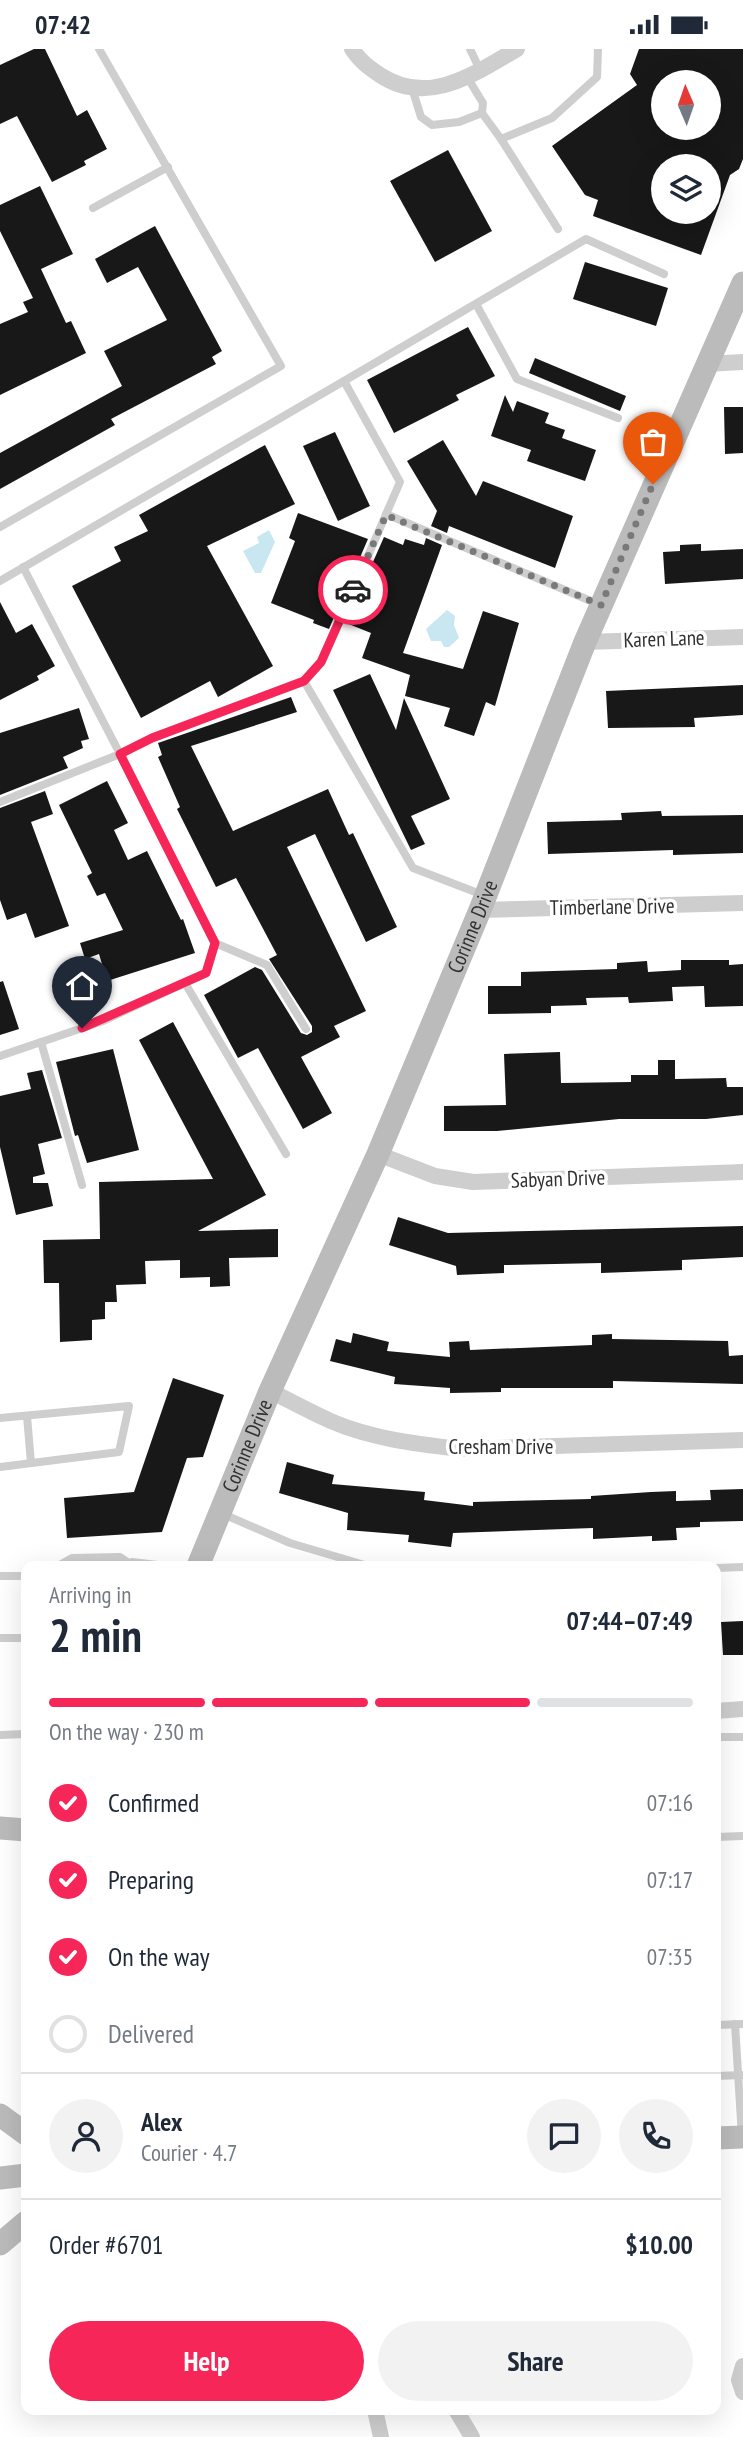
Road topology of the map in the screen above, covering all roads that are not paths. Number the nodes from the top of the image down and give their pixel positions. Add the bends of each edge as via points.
1 (99, 49) edge
2 (352, 49) edge
3 (470, 49) edge
4 (517, 49) edge
5 (598, 49) edge
6 (474, 73) junction
7 (412, 88) junction
8 (482, 113) junction
9 (501, 139) junction
10 (168, 167) junction
11 (93, 208) dead end
12 (558, 229) dead end
13 (664, 274) dead end
14 (743, 283) edge
15 (477, 304) junction
16 (743, 362) edge
17 (706, 364) junction
18 (344, 381) junction
19 (618, 418) dead end
20 (386, 515) junction
21 (0, 527) edge
22 (23, 567) junction
23 (0, 581) edge
24 (601, 605) junction
25 (743, 636) edge
26 (585, 642) junction
27 (304, 681) junction
28 (120, 754) junction
29 (0, 802) edge
30 (483, 903) junction
31 (743, 904) edge
32 (215, 943) junction
33 (185, 983) junction
34 (306, 1030) dead end
35 (41, 1042) junction
36 (0, 1056) edge
37 (286, 1154) dead end
38 (378, 1154) junction
39 (743, 1172) edge
40 (82, 1185) dead end
41 (270, 1391) junction
42 (27, 1416) junction
43 (0, 1418) edge
44 (743, 1440) edge
45 (31, 1463) junction
46 (0, 1467) edge
47 (220, 1513) junction
48 (66, 1561) edge
49 (127, 1561) edge
50 (200, 1561) edge
51 (351, 1561) edge
52 (743, 1567) edge
53 (721, 1568) edge
54 (0, 1576) edge
55 (21, 1576) edge
56 (0, 1638) edge
57 (21, 1638) edge
58 (743, 1709) edge
59 (721, 1710) edge
60 (21, 1734) edge
61 (0, 1735) edge
62 (721, 1737) edge
63 (743, 1737) edge
64 (0, 1828) edge
65 (21, 1830) edge
66 (743, 1836) edge
67 (721, 1837) edge
68 (739, 2024) edge
69 (721, 2025) edge
70 (740, 2075) edge
71 (721, 2076) edge
72 (0, 2115) edge
73 (21, 2130) edge
74 (742, 2137) edge
75 (721, 2138) edge
76 (21, 2176) edge
77 (0, 2178) edge
78 (21, 2226) edge
79 (0, 2244) edge
80 (743, 2366) edge
81 (743, 2392) edge
82 (376, 2415) edge
83 (459, 2415) edge
84 (381, 2437) edge
85 (472, 2437) edge

1 - 10 lane
2 - 7 street via 360,61 393,84
3 - 6 lane
4 - 6 street
5 - 9 lane via 597,77 552,118
6 - 7 street via 436,89
6 - 8 lane
7 - 8 lane via 421,117 432,125 459,123
8 - 9 lane
9 - 12 lane
10 - 11 lane
10 - 21 lane via 281,366
13 - 15 lane via 586,240
14 - 17 street, Corinne Drive
15 - 18 lane
15 - 19 lane via 517,379
16 - 17 street
17 - 24 street, Corinne Drive
18 - 20 lane via 400,482
18 - 22 lane
20 - 24 lane
20 - 27 lane via 321,662
22 - 23 lane
22 - 28 lane
24 - 26 street, Corinne Drive
25 - 26 street, Karen Lane
26 - 30 street, Corinne Drive
27 - 28 lane
27 - 30 lane via 413,868
28 - 29 lane
28 - 32 lane
30 - 31 street, Timberlane Drive
30 - 38 street, Corinne Drive
32 - 33 lane via 206,973
32 - 34 lane via 267,965
33 - 35 lane via 103,1021
33 - 37 lane
35 - 36 lane
35 - 40 lane
38 - 39 street, Sabyan Drive via 435,1176 472,1182
38 - 41 street, Corinne Drive
41 - 44 street, Cresham Drive via 335,1423 370,1434 461,1449
41 - 47 street, Corinne Drive
42 - 43 lane
42 - 45 lane
42 - 45 lane via 130,1406 119,1452
45 - 46 lane
47 - 50 street, Corinne Drive
47 - 51 lane via 290,1543
48 - 49 lane via 72,1557 120,1557
52 - 53 lane
54 - 55 lane
56 - 57 lane
58 - 59 street
60 - 61 lane
62 - 63 lane
64 - 65 street
66 - 67 lane
68 - 69 lane
68 - 70 lane
70 - 71 lane
70 - 74 lane
72 - 73 street
74 - 75 street
76 - 77 street
78 - 79 street
80 - 81 street via 739,2380
82 - 84 street
83 - 85 street

